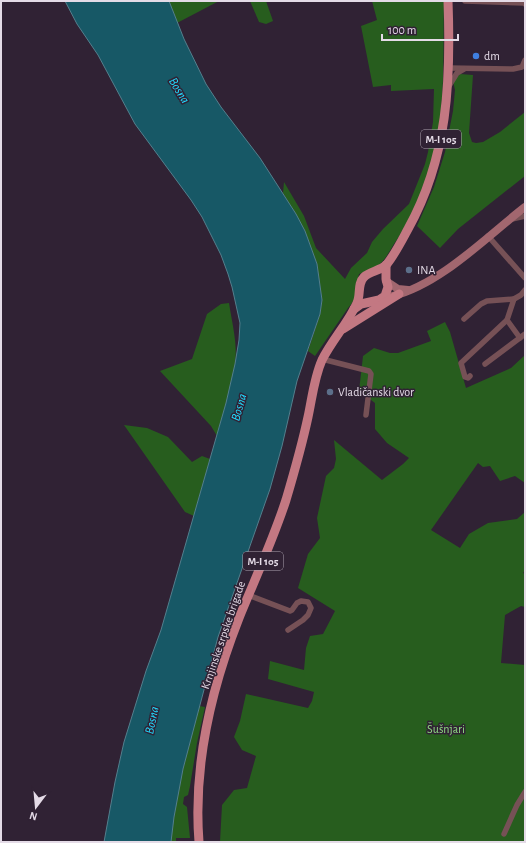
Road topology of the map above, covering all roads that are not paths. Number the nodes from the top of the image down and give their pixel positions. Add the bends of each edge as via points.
1 (448, 1) edge
2 (465, 1) edge
3 (525, 4) edge
4 (525, 60) edge
5 (449, 68) junction
6 (466, 68) junction
7 (448, 86) junction
8 (525, 207) edge
9 (525, 216) edge
10 (509, 219) junction
11 (488, 236) junction
12 (386, 265) junction
13 (370, 274) junction
14 (525, 278) edge
15 (386, 280) junction
16 (411, 290) junction
17 (525, 290) edge
18 (360, 292) junction
19 (400, 294) junction
20 (382, 299) junction
21 (514, 299) junction
22 (372, 301) junction
23 (353, 310) junction
24 (464, 319) dead end
25 (507, 320) junction
26 (337, 334) junction
27 (525, 334) edge
28 (520, 338) junction
29 (322, 359) junction
30 (485, 364) dead end
31 (470, 376) dead end
32 (366, 415) dead end
33 (248, 595) junction
34 (288, 630) dead end
35 (525, 792) edge
36 (504, 834) dead end
37 (199, 842) edge

1 - 5 main road, M-I 105
2 - 3 street
4 - 6 street via 522,67 518,68
5 - 6 street
5 - 7 main road, M-I 105
6 - 7 street via 457,73
7 - 12 main road, M-I 105 via 444,122 432,173 412,222
8 - 10 street
9 - 10 street
10 - 11 street
11 - 14 street
11 - 16 street via 452,265
12 - 13 main road, M-I 105
12 - 15 main road
13 - 15 main road via 379,274
13 - 18 main road, M-I 105 via 361,280
15 - 16 street via 398,289
15 - 20 main road via 388,291
16 - 19 street
17 - 21 street via 521,296
18 - 22 main road
18 - 23 main road, M-I 105
19 - 20 street
19 - 26 main road
20 - 22 main road
21 - 24 street via 487,301
21 - 25 street
22 - 23 main road
23 - 26 main road, Krnjinske srpske brigade / M-I 105
25 - 28 street
25 - 31 street via 461,363 465,377
26 - 29 main road, Krnjinske srpske brigade / M-I 105
27 - 28 street
28 - 30 street
29 - 32 street via 369,371 371,374
29 - 33 main road, Krnjinske srpske brigade / M-I 105 via 285,502
33 - 34 street via 290,611 301,601 308,602 311,608 308,615
33 - 37 main road, Krnjinske srpske brigade / M-I 105 via 223,663 203,741 198,785
35 - 36 street

